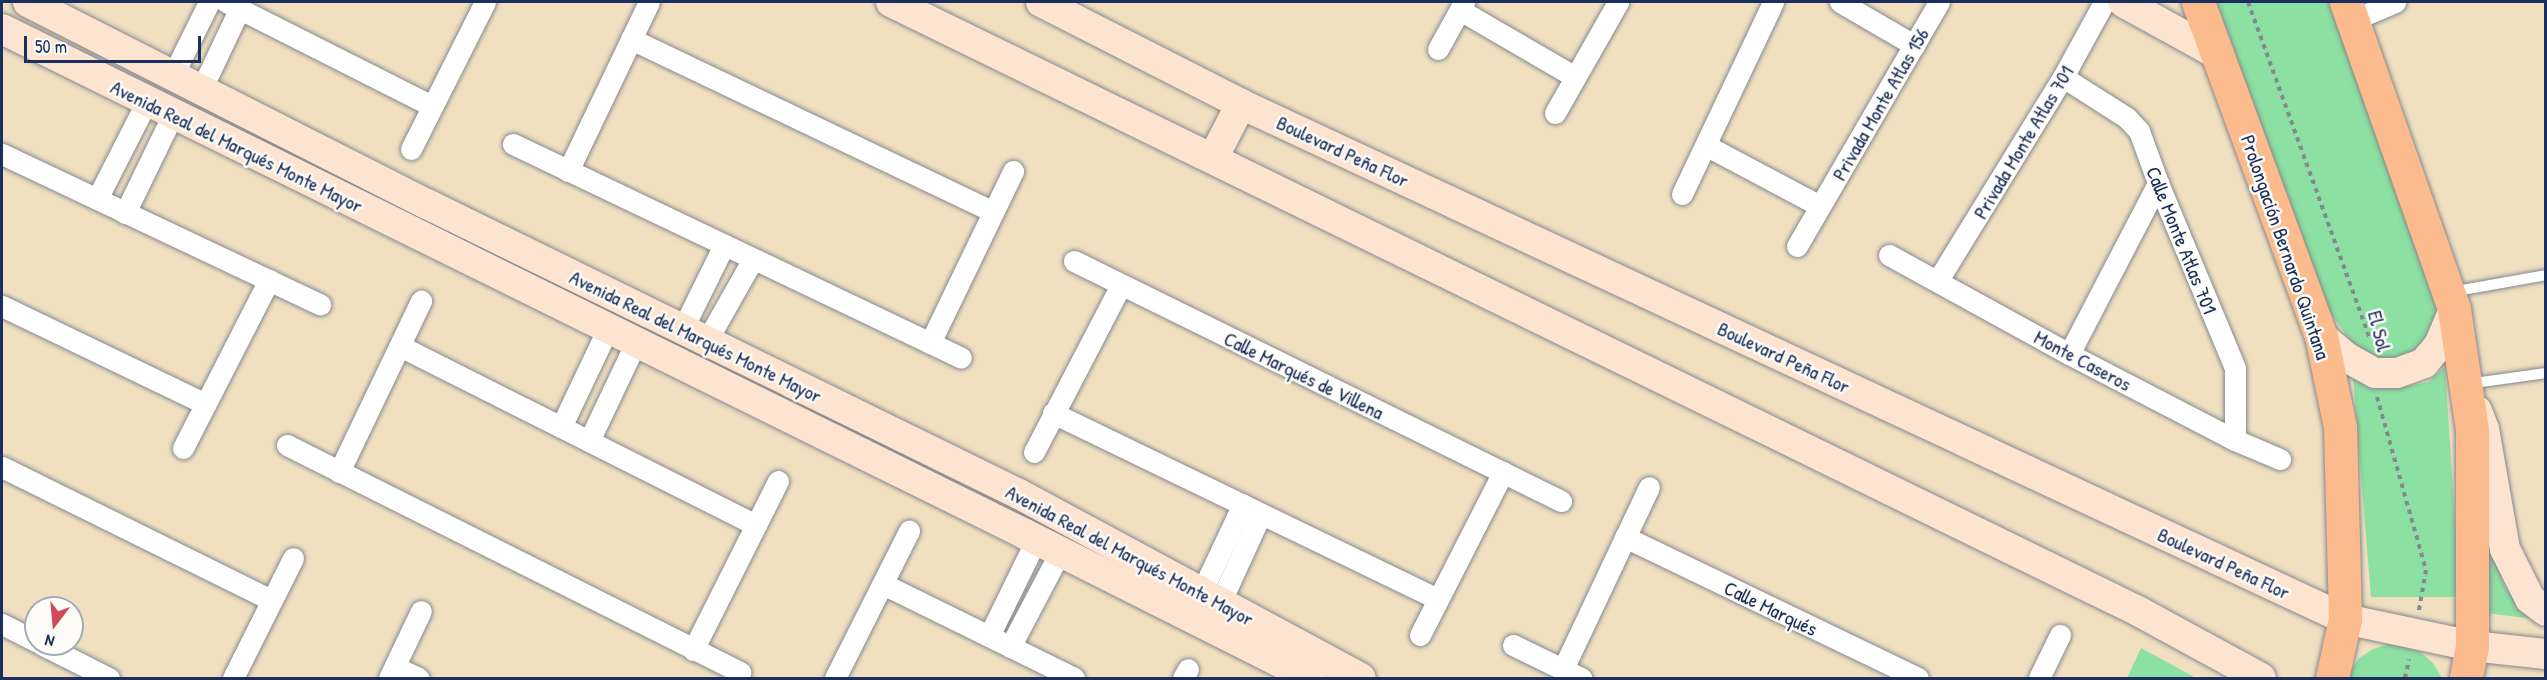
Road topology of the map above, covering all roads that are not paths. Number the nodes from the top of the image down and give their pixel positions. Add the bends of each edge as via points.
1 (28, 2) edge
2 (209, 2) edge
3 (485, 2) edge
4 (649, 2) edge
5 (891, 2) edge
6 (1041, 2) edge
7 (1618, 2) edge
8 (1773, 2) edge
9 (1840, 2) edge
10 (1939, 2) edge
11 (2104, 2) edge
12 (2123, 2) edge
13 (2198, 2) edge
14 (2395, 2) edge
15 (233, 5) edge
16 (1462, 6) edge
17 (2350, 11) edge
18 (2, 29) edge
19 (631, 39) junction
20 (1914, 45) junction
21 (1438, 49) dead end
22 (2219, 56) junction
23 (173, 75) junction
24 (1575, 77) junction
25 (2063, 77) junction
26 (201, 90) junction
27 (1241, 104) junction
28 (432, 106) junction
29 (160, 107) junction
30 (1555, 113) dead end
31 (513, 144) dead end
32 (1707, 146) junction
33 (411, 149) dead end
34 (2, 154) edge
35 (1212, 158) junction
36 (568, 171) junction
37 (1013, 171) dead end
38 (2158, 183) junction
39 (1682, 194) dead end
40 (97, 199) junction
41 (427, 204) junction
42 (1820, 206) junction
43 (993, 212) junction
44 (125, 213) junction
45 (410, 231) junction
46 (724, 245) junction
47 (1797, 246) dead end
48 (1889, 255) dead end
49 (753, 259) junction
50 (1074, 261) dead end
51 (2546, 275) edge
52 (269, 280) junction
53 (1938, 280) junction
54 (1121, 285) junction
55 (421, 301) dead end
56 (2451, 301) junction
57 (320, 304) dead end
58 (2, 306) edge
59 (608, 328) junction
60 (694, 336) junction
61 (2321, 336) junction
62 (636, 342) junction
63 (930, 343) junction
64 (400, 346) junction
65 (2069, 354) junction
66 (961, 358) dead end
67 (2546, 374) edge
68 (2467, 387) junction
69 (206, 404) junction
70 (1053, 412) junction
71 (561, 427) junction
72 (2235, 440) junction
73 (588, 441) junction
74 (287, 445) dead end
75 (183, 448) dead end
76 (1034, 452) dead end
77 (2280, 459) dead end
78 (2, 466) edge
79 (339, 472) junction
80 (1503, 472) junction
81 (778, 481) dead end
82 (1649, 487) dead end
83 (1561, 501) dead end
84 (1252, 509) junction
85 (756, 525) junction
86 (909, 531) dead end
87 (1625, 537) junction
88 (1048, 546) junction
89 (293, 558) dead end
90 (883, 584) junction
91 (1211, 598) junction
92 (1437, 599) junction
93 (271, 600) junction
94 (421, 611) dead end
95 (2546, 611) edge
96 (2345, 619) junction
97 (2, 624) edge
98 (24, 635) edge
99 (1420, 635) dead end
100 (2060, 635) dead end
101 (989, 636) junction
102 (1513, 645) dead end
103 (2472, 646) junction
104 (1010, 647) junction
105 (693, 650) junction
106 (2546, 654) edge
107 (65, 656) edge
108 (740, 672) dead end
109 (392, 673) edge
110 (1572, 674) edge
111 (1348, 676) edge
112 (109, 678) edge
113 (233, 678) edge
114 (419, 678) edge
115 (835, 678) edge
116 (1074, 678) edge
117 (1311, 678) edge
118 (1918, 678) edge
119 (2039, 678) edge
120 (2261, 678) edge
121 (2332, 678) edge
122 (2466, 678) edge

1 - 23 main road, Avenida Real del Marqués Monte Mayor
2 - 23 street
3 - 28 street
4 - 19 street
5 - 35 main road
6 - 27 main road, Boulevard Peña Flor
7 - 24 street
8 - 32 street
9 - 20 street
10 - 20 street, Privada Monte Atlas 156
11 - 25 street, Privada Monte Atlas 701
12 - 22 main road
13 - 22 main road, Prolongación Bernardo Quintana
14 - 17 street
15 - 26 street
15 - 28 street
16 - 21 street
16 - 24 street
17 - 56 main road
18 - 29 main road, Avenida Real del Marqués Monte Mayor
19 - 36 street
19 - 43 street
20 - 42 street, Privada Monte Atlas 156
22 - 61 main road, Prolongación Bernardo Quintana
23 - 26 main road, Avenida Real del Marqués Monte Mayor
24 - 30 street
25 - 38 street, Calle Monte Atlas 701 via 2127,118 2139,131
25 - 53 street, Privada Monte Atlas 701
26 - 41 main road, Avenida Real del Marqués Monte Mayor
27 - 35 main road
27 - 96 main road, Boulevard Peña Flor
28 - 33 street
29 - 40 street
29 - 44 street
29 - 45 main road, Avenida Real del Marqués Monte Mayor
31 - 36 street
32 - 39 street
32 - 42 street
34 - 40 street
35 - 120 main road via 2138,611
36 - 46 street
37 - 43 street
38 - 65 street
38 - 72 street, Calle Monte Atlas 701 via 2235,368
40 - 44 street
41 - 45 main road
41 - 60 main road, Avenida Real del Marqués Monte Mayor
42 - 47 street, Privada Monte Atlas 156
43 - 63 street
44 - 52 street
45 - 59 main road, Avenida Real del Marqués Monte Mayor
46 - 49 street
46 - 60 street
48 - 53 street, Monte Caseros
49 - 60 street
49 - 63 street
50 - 54 street, Calle Marqués de Villena
51 - 56 lane
52 - 57 street
52 - 69 street
53 - 65 street, Monte Caseros
54 - 70 street
54 - 80 street, Calle Marqués de Villena
55 - 64 street
56 - 61 main road via 2439,345 2424,363 2397,373 2375,373 2346,357
56 - 68 main road
58 - 69 street
59 - 62 main road, Avenida Real del Marqués Monte Mayor
59 - 71 street
60 - 91 main road, Avenida Real del Marqués Monte Mayor via 1019,494
61 - 96 main road, Prolongación Bernardo Quintana via 2340,427
62 - 73 street
62 - 88 main road, Avenida Real del Marqués Monte Mayor
63 - 66 street
64 - 71 street
64 - 79 street
65 - 72 street, Monte Caseros
67 - 68 lane
68 - 95 main road via 2484,429 2505,549 2530,599
68 - 103 main road via 2472,430
69 - 75 street
70 - 76 street
70 - 84 street
71 - 73 street
72 - 77 street, Monte Caseros
73 - 85 street
74 - 79 street
78 - 93 street
79 - 105 street
80 - 83 street, Calle Marqués de Villena
80 - 92 street
81 - 85 street
82 - 87 street
84 - 91 street
84 - 92 street
85 - 105 street
86 - 90 street
87 - 110 street
87 - 118 street, Calle Marqués
88 - 101 street
88 - 104 street
88 - 117 main road, Avenida Real del Marqués Monte Mayor
89 - 93 street
90 - 101 street
90 - 115 street
91 - 111 main road, Avenida Real del Marqués Monte Mayor
92 - 99 street
93 - 113 street
94 - 109 street
96 - 103 main road, Boulevard Peña Flor
96 - 121 main road, Prolongación Bernardo Quintana
97 - 98 street
100 - 119 street
101 - 104 street
102 - 110 street
103 - 106 main road, Boulevard Peña Flor
103 - 122 main road
104 - 116 street
105 - 108 street
107 - 112 street
109 - 114 street

